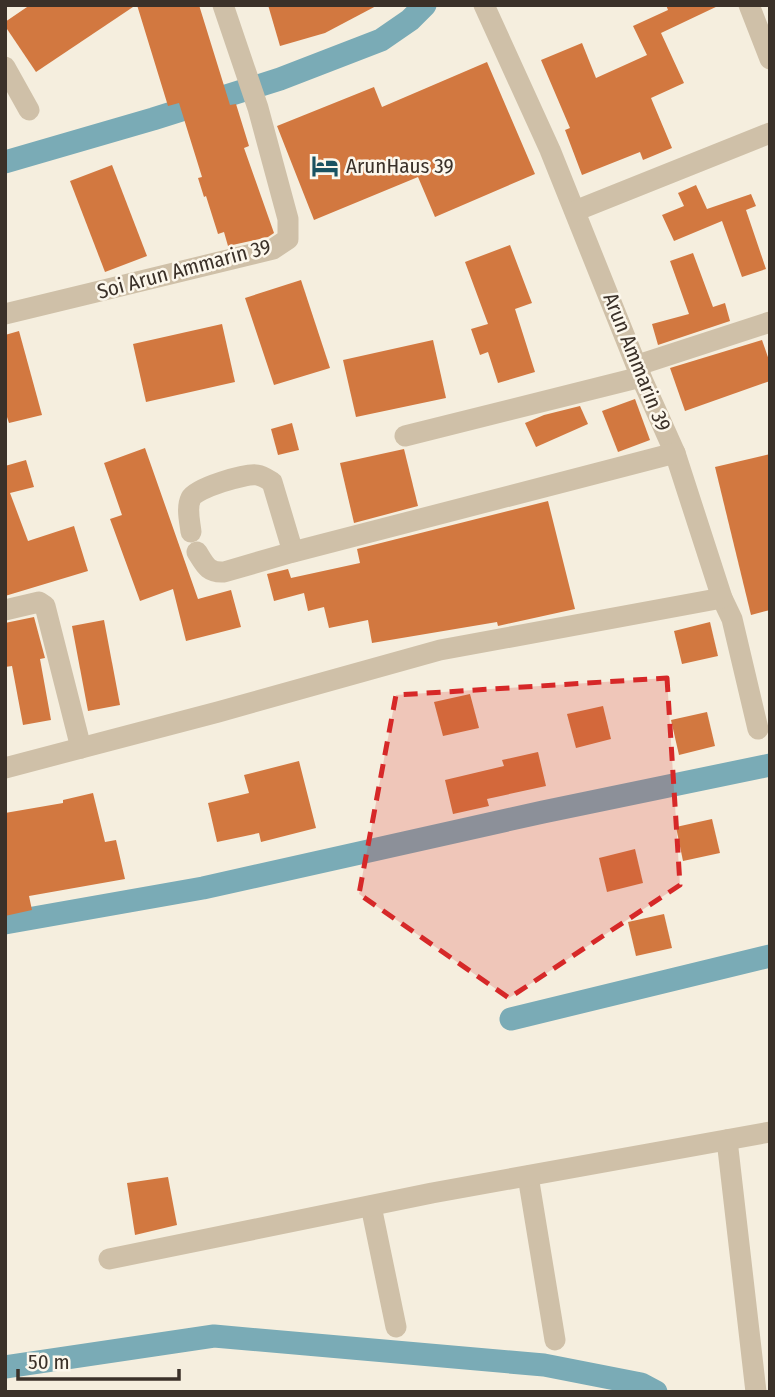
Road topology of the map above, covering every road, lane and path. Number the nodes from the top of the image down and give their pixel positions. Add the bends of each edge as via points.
1 (223, 5) edge
2 (484, 5) edge
3 (749, 5) edge
4 (770, 59) edge
5 (5, 67) edge
6 (29, 110) dead end
7 (770, 132) edge
8 (575, 211) junction
9 (5, 314) edge
10 (770, 322) edge
11 (640, 371) junction
12 (405, 436) dead end
13 (675, 453) junction
14 (191, 531) dead end
15 (197, 552) dead end
16 (293, 552) junction
17 (722, 598) junction
18 (5, 610) edge
19 (758, 729) dead end
20 (81, 748) junction
21 (5, 768) edge
22 (770, 1132) edge
23 (727, 1140) junction
24 (528, 1176) junction
25 (371, 1206) junction
26 (109, 1259) dead end
27 (396, 1327) dead end
28 (555, 1340) dead end
29 (756, 1392) edge

1 - 9 street, Soi Arun Ammarin 39 via 258,108 288,219 288,239 273,248
2 - 8 street, Arun Ammarin 39
3 - 4 street
5 - 6 street
7 - 8 street
8 - 11 street, Arun Ammarin 39
10 - 11 street
11 - 12 street
11 - 13 street, Arun Ammarin 39
13 - 16 street
13 - 17 street, Arun Ammarin 39
14 - 16 street via 192,496 254,474 272,482
15 - 16 street via 206,568 214,572
17 - 19 street, Arun Ammarin 39 via 732,619
17 - 20 street via 440,650
18 - 20 street via 39,601 45,606
20 - 21 street
22 - 23 street
23 - 24 street
23 - 29 street
24 - 25 street
24 - 28 street
25 - 26 street
25 - 27 street

